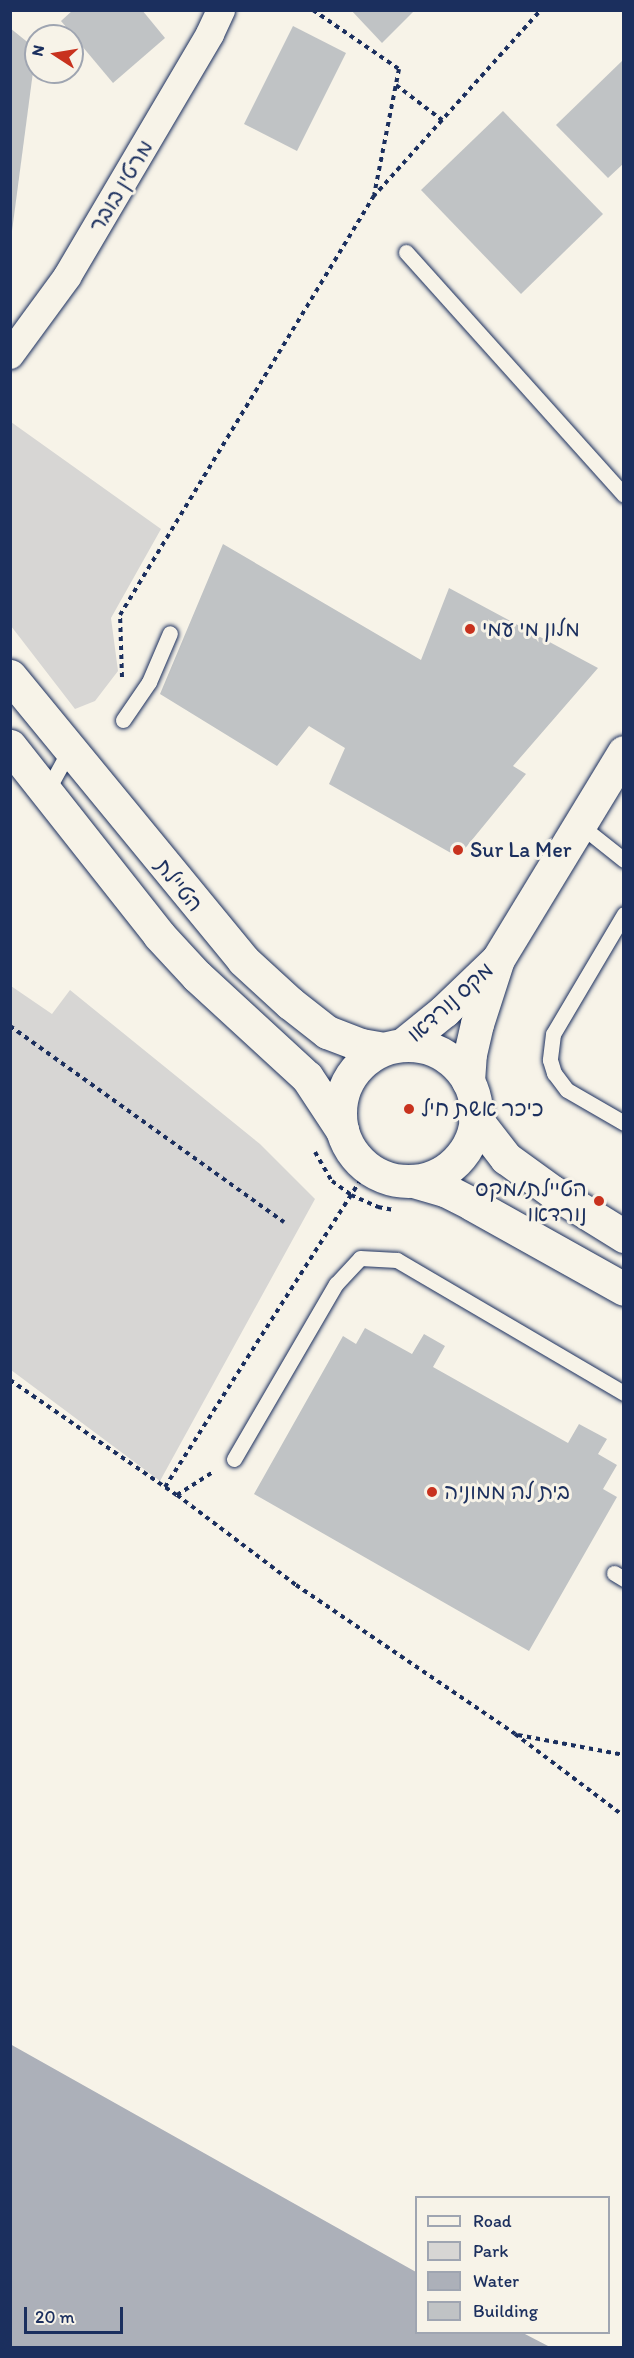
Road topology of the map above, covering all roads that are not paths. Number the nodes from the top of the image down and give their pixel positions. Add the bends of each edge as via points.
1 (221, 10) edge
2 (406, 252) dead end
3 (10, 355) edge
4 (624, 495) edge
5 (170, 633) dead end
6 (10, 676) edge
7 (123, 720) road end
8 (10, 746) edge
9 (70, 749) junction
10 (624, 752) edge
11 (47, 791) junction
12 (580, 825) junction
13 (624, 860) edge
14 (624, 914) edge
15 (498, 959) junction
16 (393, 1047) junction
17 (468, 1081) junction
18 (475, 1118) junction
19 (624, 1123) edge
20 (342, 1130) junction
21 (413, 1181) junction
22 (624, 1236) edge
23 (624, 1289) edge
24 (624, 1393) edge
25 (234, 1459) road end

1 - 3 street, מרטין בובר via 67,277
2 - 4 lane
5 - 7 lane via 149,682
6 - 9 main road, הטיילת
8 - 11 main road, הטיילת
9 - 11 lane
9 - 16 main road, הטיילת via 243,960 327,1032 361,1046
10 - 12 main road, מקס נורדאו
11 - 20 main road, הטיילת via 159,934 197,976 307,1077
12 - 13 lane
12 - 15 main road, מקס נורדאו
14 - 19 lane via 553,1034 550,1060 567,1090
15 - 16 main road, מקס נורדאו via 444,1011
15 - 17 main road, מקס נורדאו via 472,1044
16 - 17 main road via 422,1046 440,1053
16 - 20 main road via 366,1059 352,1073 343,1091
17 - 18 main road
18 - 21 main road via 462,1154 432,1176
18 - 22 main road via 506,1158
20 - 21 main road via 349,1148 368,1168 394,1180
21 - 23 main road via 445,1190
24 - 25 lane via 397,1260 360,1258 336,1284

